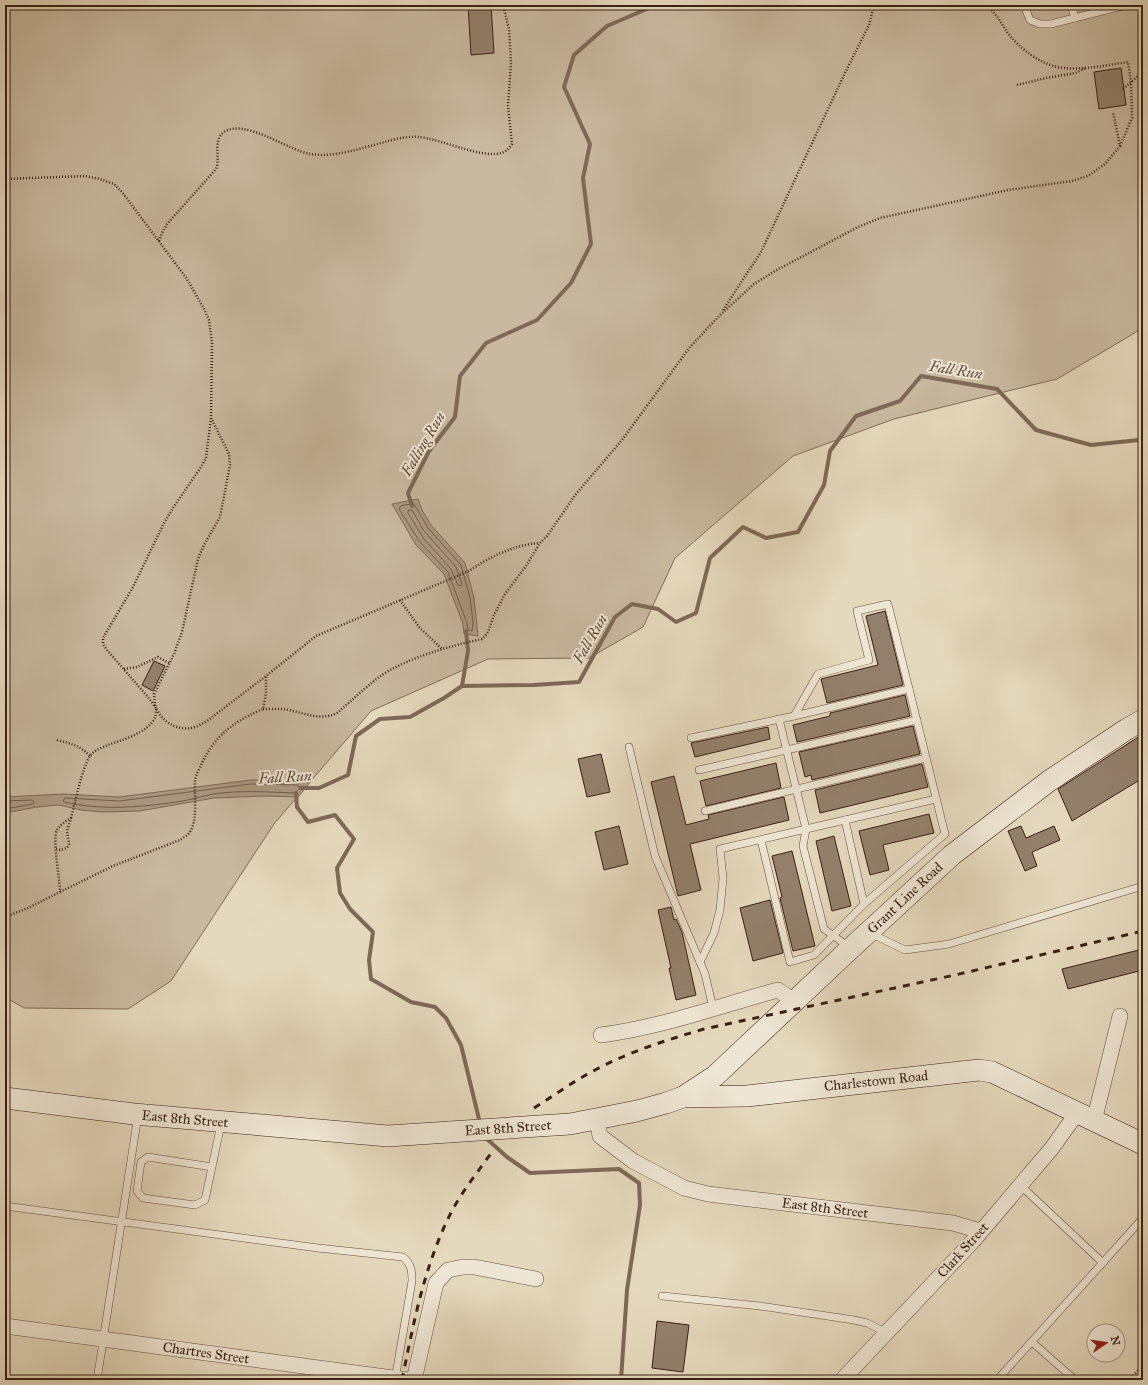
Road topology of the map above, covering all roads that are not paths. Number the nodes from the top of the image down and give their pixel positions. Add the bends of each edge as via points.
1 (1024, 5) edge
2 (1070, 5) edge
3 (1126, 5) edge
4 (1075, 18) junction
5 (909, 689) junction
6 (794, 716) junction
7 (779, 719) junction
8 (917, 720) junction
9 (1143, 720) edge
10 (691, 738) dead end
11 (629, 747) dead end
12 (786, 750) junction
13 (926, 758) junction
14 (699, 770) dead end
15 (796, 789) junction
16 (936, 799) junction
17 (705, 811) dead end
18 (845, 820) junction
19 (806, 829) junction
20 (761, 840) junction
21 (1143, 886) edge
22 (864, 904) junction
23 (868, 932) junction
24 (832, 935) junction
25 (849, 950) junction
26 (700, 962) junction
27 (794, 1001) junction
28 (713, 1008) junction
29 (1120, 1016) dead end
30 (601, 1036) dead end
31 (683, 1097) junction
32 (5, 1098) edge
33 (138, 1114) junction
34 (1085, 1117) junction
35 (596, 1119) junction
36 (221, 1122) junction
37 (1143, 1144) edge
38 (212, 1167) junction
39 (1020, 1185) junction
40 (5, 1206) edge
41 (1143, 1218) edge
42 (121, 1221) junction
43 (980, 1231) junction
44 (1103, 1263) junction
45 (536, 1279) dead end
46 (662, 1296) dead end
47 (5, 1326) edge
48 (887, 1333) junction
49 (104, 1339) junction
50 (1032, 1342) junction
51 (399, 1379) edge
52 (97, 1380) edge
53 (414, 1380) edge
54 (842, 1380) edge
55 (997, 1380) edge
56 (1075, 1380) edge

1 - 4 lane via 1030,20 1040,24
2 - 4 lane
3 - 4 lane
5 - 6 lane
5 - 6 lane via 888,604 857,611 869,660 818,674
5 - 8 lane
6 - 7 lane
7 - 10 lane
7 - 12 lane
8 - 12 lane
8 - 13 lane
9 - 23 street, Grant Line Road via 1044,784 952,855
11 - 26 lane via 655,856
12 - 14 lane
12 - 15 lane
13 - 15 lane
13 - 16 lane
15 - 17 lane
15 - 19 lane
16 - 18 lane
16 - 22 lane via 945,834
18 - 19 lane
18 - 22 lane
19 - 20 lane
19 - 24 lane via 803,846 824,929
20 - 24 lane via 790,962 814,955
20 - 26 lane via 720,850 723,878 720,910 714,933
21 - 23 lane via 949,944 905,950
22 - 24 lane
23 - 25 street, Grant Line Road
24 - 25 lane
25 - 27 street, Grant Line Road
26 - 28 lane
27 - 28 street via 778,990
27 - 31 street, Grant Line Road via 715,1076
28 - 30 street via 656,1026
29 - 34 street, Clark Street
31 - 34 street, Charlestown Road via 747,1096 979,1070 992,1072
31 - 35 street, Charlestown Road via 657,1106
32 - 33 street, East 8th Street
33 - 36 street, East 8th Street
33 - 42 lane
34 - 37 street, Charlestown Road
34 - 39 street, Clark Street via 1052,1148
35 - 36 street, East 8th Street via 570,1124 388,1136
35 - 43 street, East 8th Street via 600,1136 633,1161 684,1188 708,1194 934,1220
36 - 38 lane
38 - 38 lane via 205,1200 195,1205 143,1198 137,1191 141,1162 148,1158
39 - 43 street, Clark Street
39 - 44 lane
40 - 42 lane
41 - 44 lane
42 - 49 lane
42 - 51 lane via 403,1257 412,1269 412,1281
43 - 48 street, Clark Street
44 - 50 lane
45 - 53 street via 474,1268 448,1270 436,1283
46 - 48 lane via 760,1306 854,1320
47 - 49 street, Chartres Street
48 - 54 street, Clark Street
49 - 51 street, Chartres Street
49 - 52 lane
50 - 55 lane
50 - 56 lane

